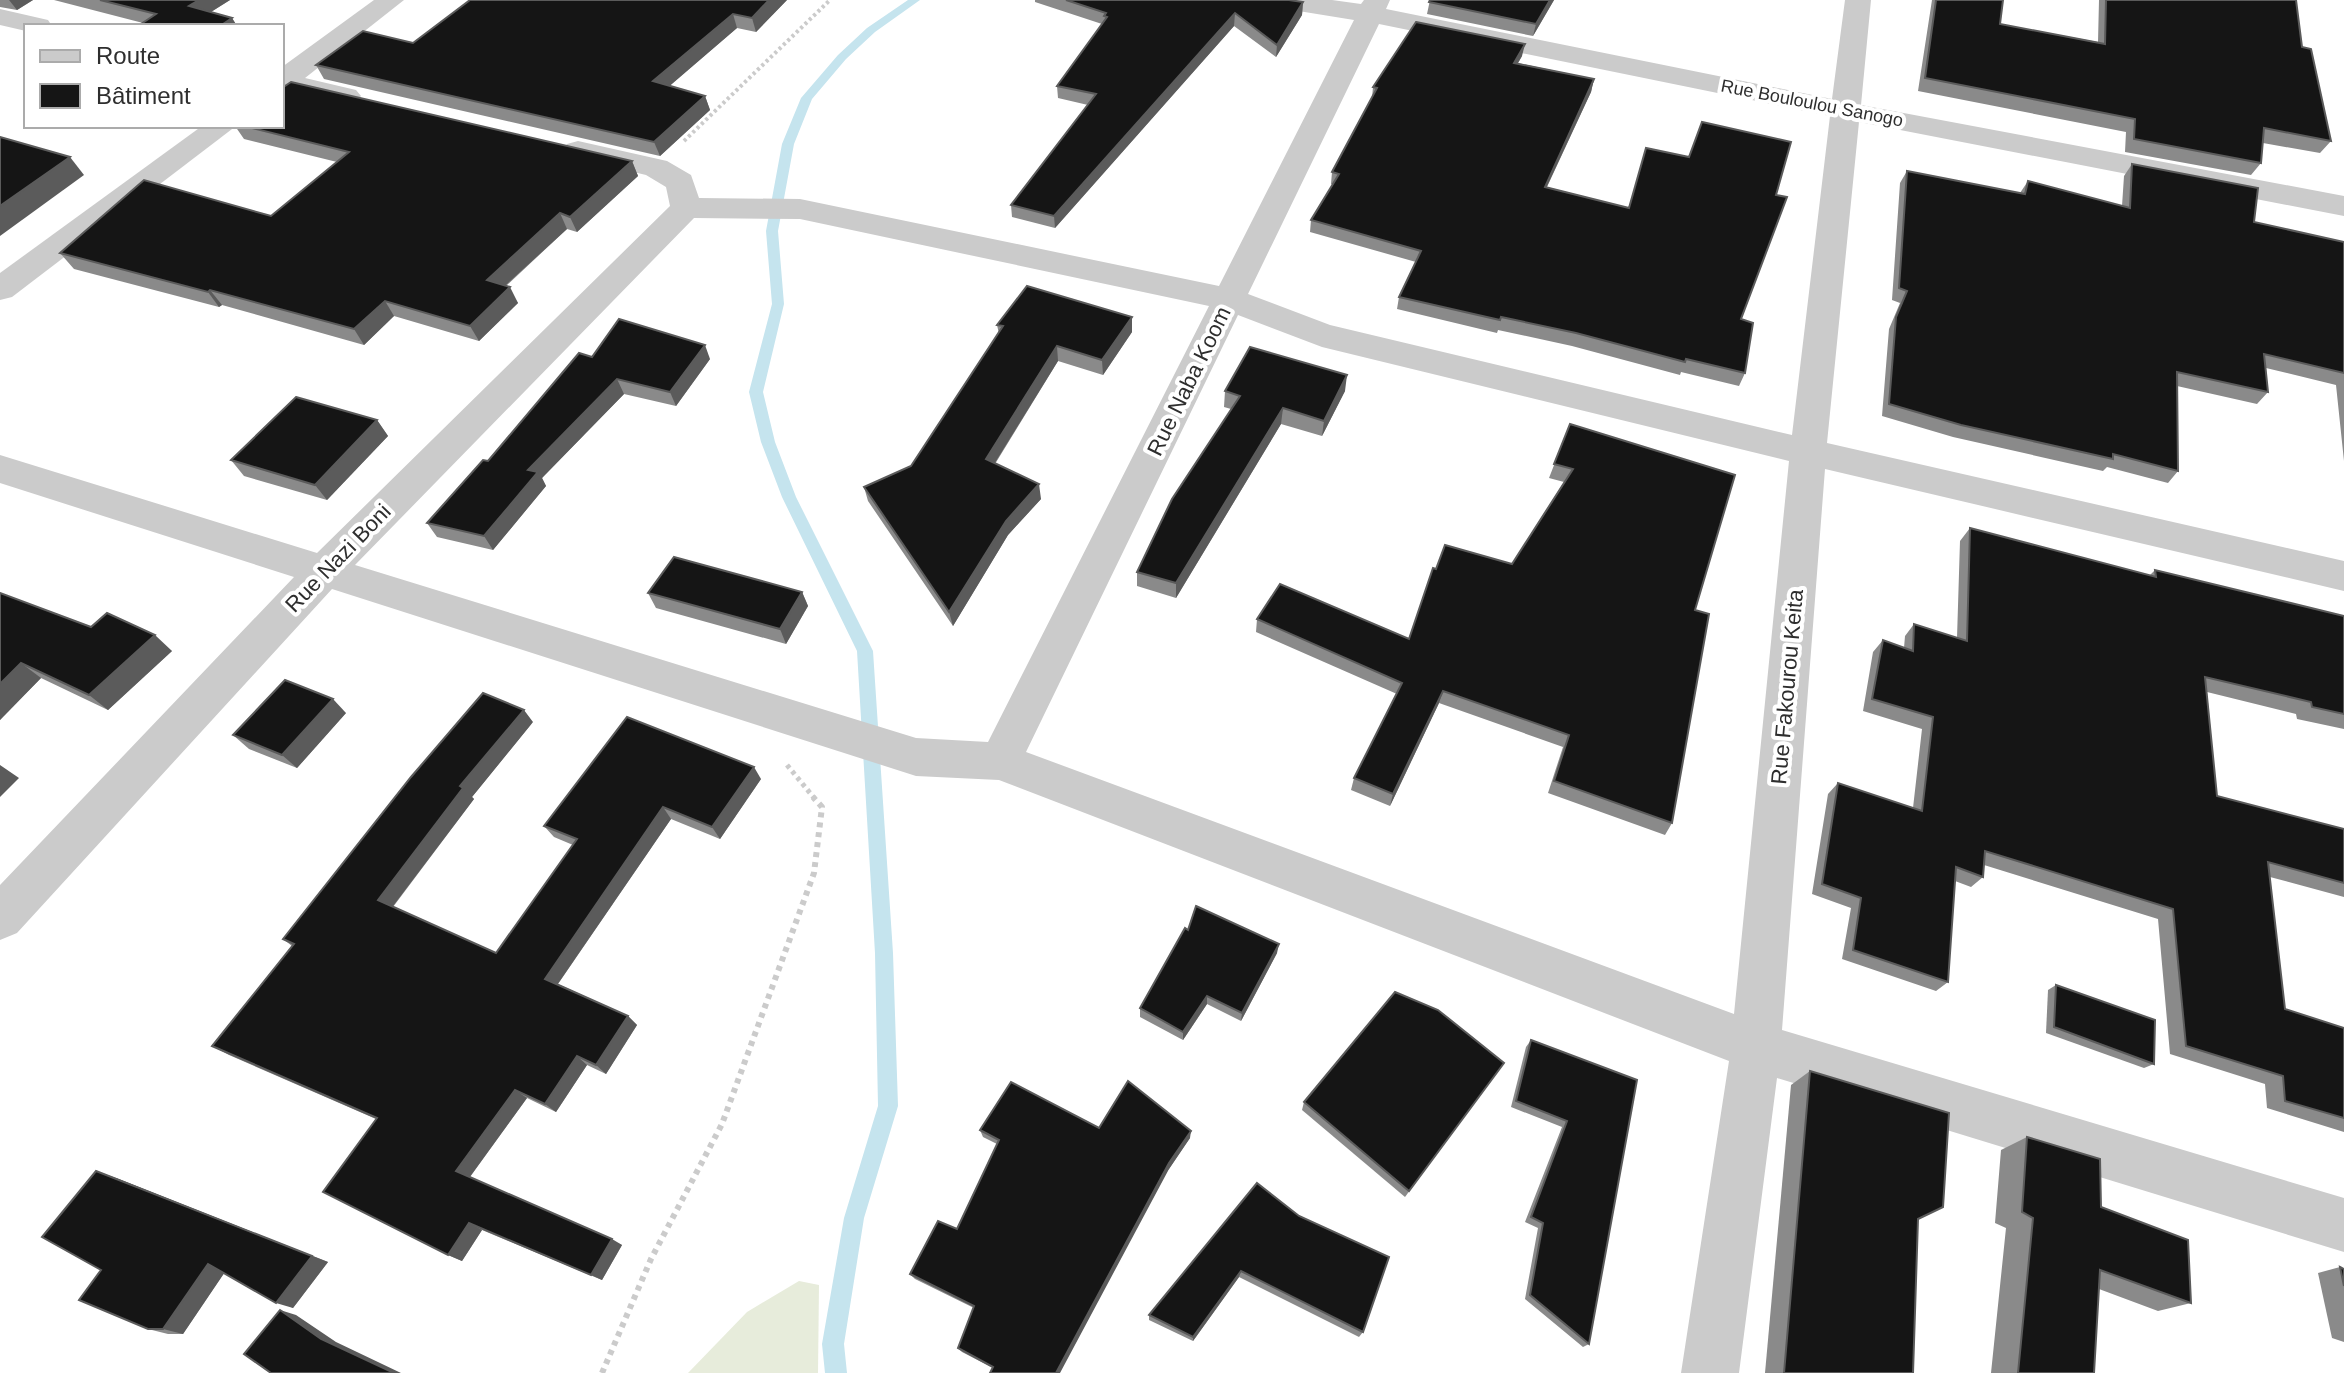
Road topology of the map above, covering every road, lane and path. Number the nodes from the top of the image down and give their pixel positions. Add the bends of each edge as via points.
1 (391, 0) edge
2 (830, 0) edge
3 (1280, 0) edge
4 (1858, 0) edge
5 (1374, 7) edge
6 (0, 17) edge
7 (30, 24) edge
8 (284, 80) edge
9 (284, 81) edge
10 (372, 102) edge
11 (1848, 111) junction
12 (218, 128) edge
13 (551, 144) edge
14 (656, 168) junction
15 (2344, 206) edge
16 (686, 208) junction
17 (0, 289) edge
18 (1229, 299) junction
19 (1808, 452) junction
20 (0, 469) edge
21 (325, 570) junction
22 (2344, 576) edge
23 (782, 714) junction
24 (1000, 761) junction
25 (0, 918) edge
26 (1756, 1047) junction
27 (2344, 1225) edge
28 (602, 1373) edge
29 (1710, 1373) edge

1 - 8 street
2 - 14 path
3 - 5 street, Rue Bouloulou Sanogo
4 - 11 street, Rue Fakourou Keita
5 - 11 street, Rue Bouloulou Sanogo
5 - 18 street, Rue Naba Koom
6 - 7 street
9 - 10 street
11 - 15 street, Rue Bouloulou Sanogo
11 - 19 street, Rue Fakourou Keita
12 - 17 street
13 - 14 street
14 - 16 street via 680,182
16 - 18 street via 800,209
16 - 21 street, Rue Nazi Boni
18 - 19 street via 1322,335
18 - 24 street, Rue Naba Koom
19 - 22 street
19 - 26 street, Rue Fakourou Keita
20 - 21 street
21 - 23 street
21 - 25 street, Rue Nazi Boni
23 - 24 street via 916,757
23 - 28 path via 769,746 822,807 814,873 722,1124 651,1259
24 - 26 street
26 - 27 street
26 - 29 street, Rue Fakourou Keita

